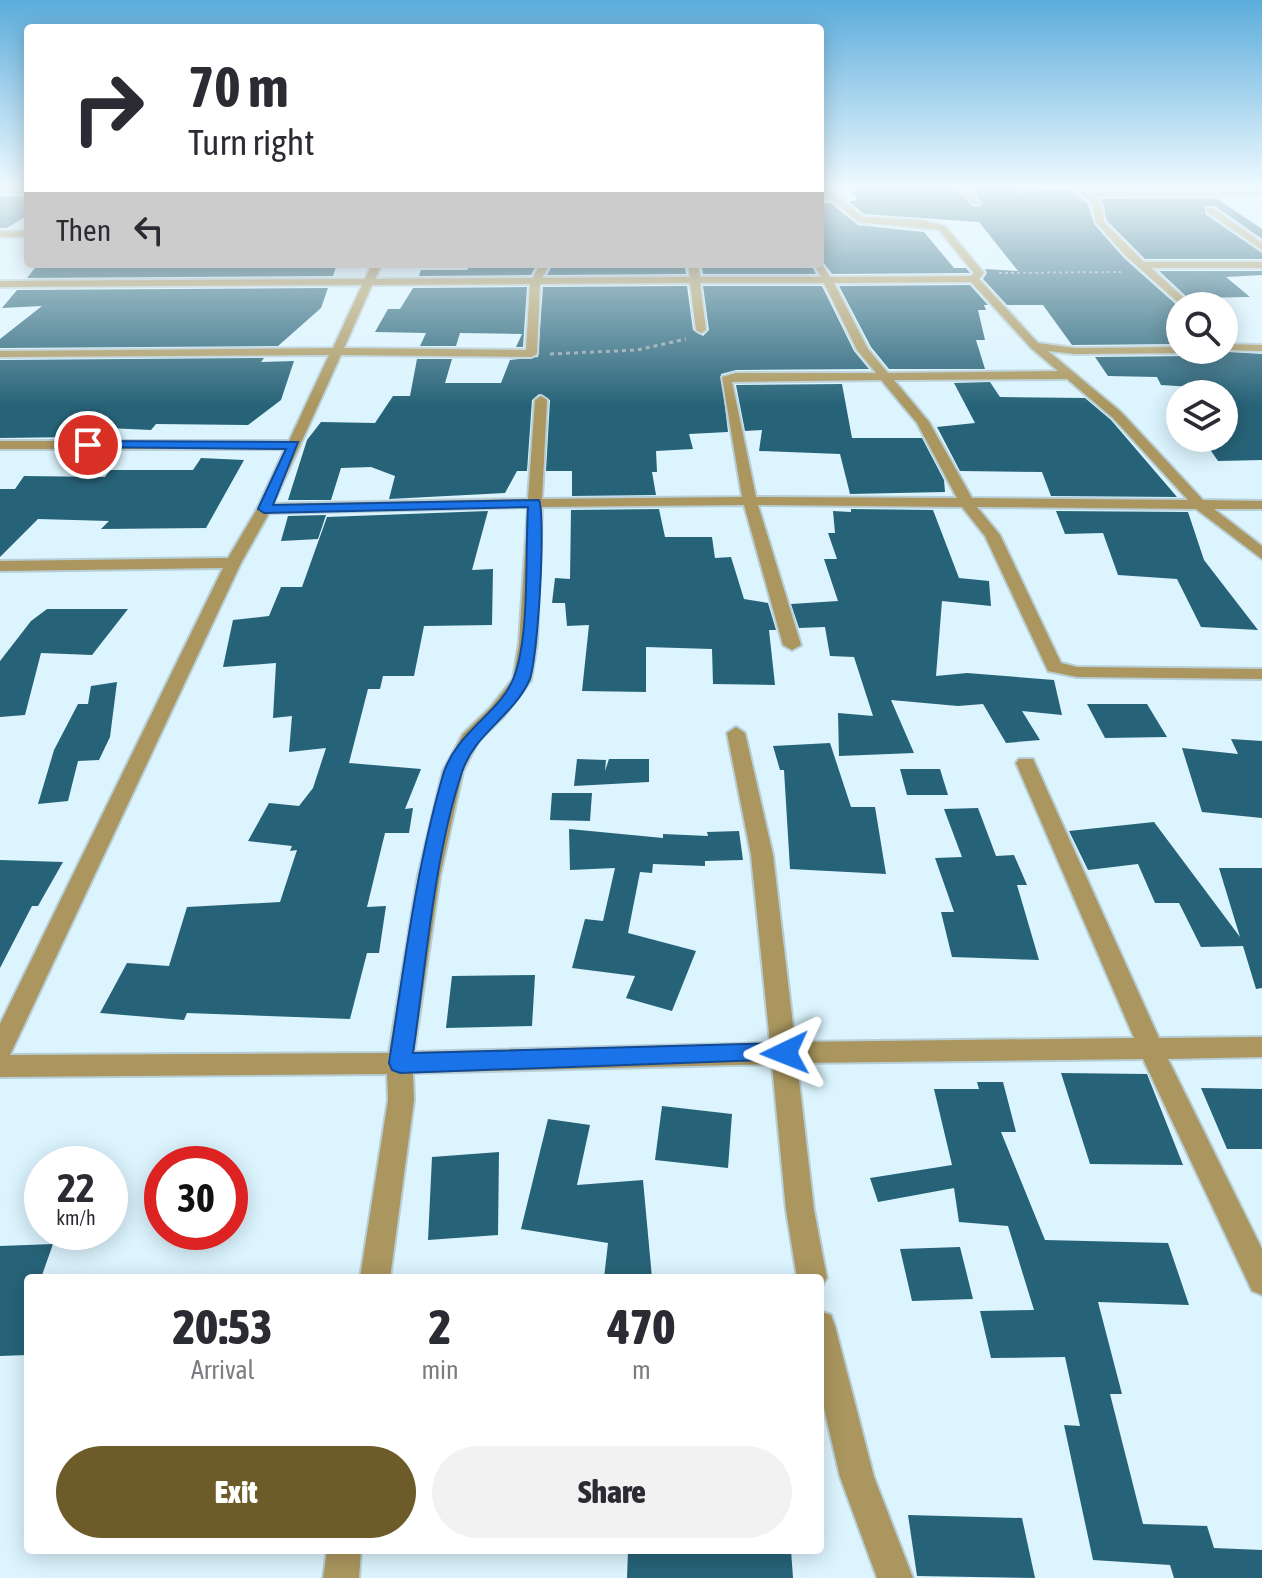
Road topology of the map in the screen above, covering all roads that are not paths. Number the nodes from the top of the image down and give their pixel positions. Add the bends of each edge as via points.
1 (964, 259) edge
2 (1137, 259) edge
3 (1262, 265) edge
4 (375, 268) edge
5 (543, 268) edge
6 (694, 268) edge
7 (821, 268) edge
8 (1146, 268) junction
9 (977, 276) junction
10 (695, 280) junction
11 (827, 280) junction
12 (370, 281) junction
13 (535, 283) junction
14 (0, 284) edge
15 (1173, 292) edge
16 (701, 330) road end
17 (1035, 346) junction
18 (1238, 347) edge
19 (1262, 348) edge
20 (1166, 350) edge
21 (338, 351) junction
22 (0, 354) edge
23 (882, 373) junction
24 (1067, 375) junction
25 (541, 400) dead end
26 (0, 445) edge
27 (294, 445) junction
28 (750, 501) junction
29 (535, 503) junction
30 (1199, 504) junction
31 (968, 505) junction
32 (1262, 505) edge
33 (264, 509) junction
34 (1262, 554) edge
35 (233, 563) junction
36 (0, 566) edge
37 (792, 645) dead end
38 (1262, 674) edge
39 (736, 733) dead end
40 (1026, 763) dead end
41 (1150, 1047) junction
42 (1262, 1047) edge
43 (0, 1050) edge
44 (785, 1053) junction
45 (400, 1063) junction
46 (0, 1066) edge
47 (376, 1274) edge
48 (811, 1274) edge
49 (1262, 1281) edge
50 (824, 1342) edge
51 (344, 1554) edge
52 (341, 1578) edge
53 (895, 1578) edge

1 - 9 street
2 - 8 street
3 - 8 street
4 - 12 street
5 - 13 street
6 - 10 street
7 - 11 street
8 - 15 street
9 - 11 street
9 - 17 street
10 - 11 street
10 - 13 street
10 - 16 street
11 - 23 street via 863,350
12 - 13 street
12 - 14 street
12 - 21 street
13 - 21 street via 531,354
17 - 20 street
17 - 24 street
18 - 19 street
21 - 22 street
21 - 27 street
23 - 24 street
23 - 28 street via 726,380
23 - 31 street via 923,422
24 - 30 street via 1117,415
25 - 29 street
26 - 27 street
27 - 33 street
28 - 29 street
28 - 31 street
28 - 37 street
29 - 33 street
29 - 45 street via 522,680 470,738 453,771 429,876
30 - 31 street
30 - 32 street
30 - 34 street
31 - 38 street via 992,535 1054,667 1077,672
33 - 35 street
35 - 36 street
35 - 43 street
39 - 44 street via 762,855
40 - 41 street
41 - 42 street
41 - 44 street
41 - 49 street
44 - 45 street
44 - 48 street
45 - 46 street
45 - 47 street via 401,1100
50 - 53 street via 857,1477
51 - 52 street

